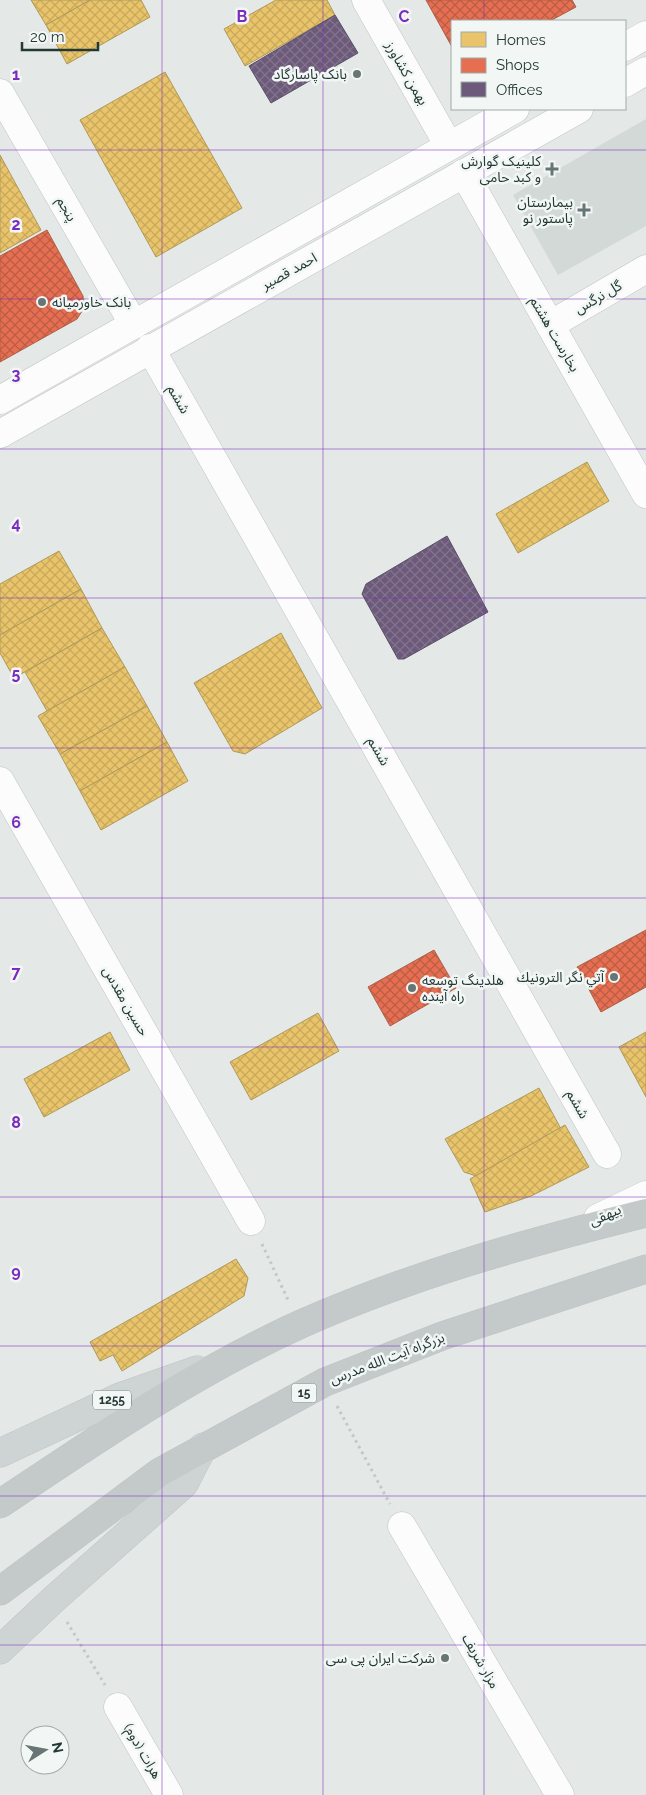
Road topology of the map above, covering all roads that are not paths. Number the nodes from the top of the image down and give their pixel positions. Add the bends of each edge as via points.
1 (366, 0) edge
2 (646, 35) edge
3 (626, 46) edge
4 (646, 71) edge
5 (626, 82) edge
6 (0, 93) edge
7 (513, 110) edge
8 (577, 110) edge
9 (449, 146) junction
10 (464, 173) junction
11 (646, 269) edge
12 (134, 325) junction
13 (550, 325) junction
14 (150, 348) junction
15 (0, 400) edge
16 (0, 434) edge
17 (646, 494) edge
18 (0, 781) edge
19 (607, 1154) dead end
20 (646, 1195) edge
21 (646, 1213) edge
22 (251, 1221) road end
23 (563, 1234) junction
24 (646, 1269) edge
25 (230, 1360) junction
26 (203, 1447) junction
27 (0, 1454) edge
28 (0, 1504) edge
29 (402, 1526) road end
30 (0, 1591) edge
31 (0, 1650) edge
32 (118, 1707) road end
33 (168, 1795) edge
34 (560, 1795) edge

1 - 9 street, بهمن کشاورز
2 - 3 street
4 - 5 street
6 - 12 street, پنجم
7 - 9 street
8 - 10 street, احمد قصیر
9 - 10 street, بهمن کشاورز
9 - 12 street
10 - 13 street, بخارست هشتم
10 - 14 street, احمد قصیر
11 - 13 street, گل نرگس
12 - 15 street
13 - 17 street, بخارست هشتم
14 - 16 street, احمد قصیر
14 - 19 street, ششم
18 - 22 street, حسین مقدس
20 - 23 street, بیهقی
21 - 23 highway
23 - 25 highway via 438,1272 300,1325
24 - 26 highway, بزرگراه آیت الله مدرس / 15 via 442,1336 325,1382
25 - 27 main road, 1255 via 120,1396
25 - 28 highway via 88,1445
26 - 30 highway, بزرگراه آیت الله مدرس / 15 via 160,1472
26 - 31 main road via 184,1484
29 - 34 street, مزار شریف
32 - 33 street, هرات (دوم)

